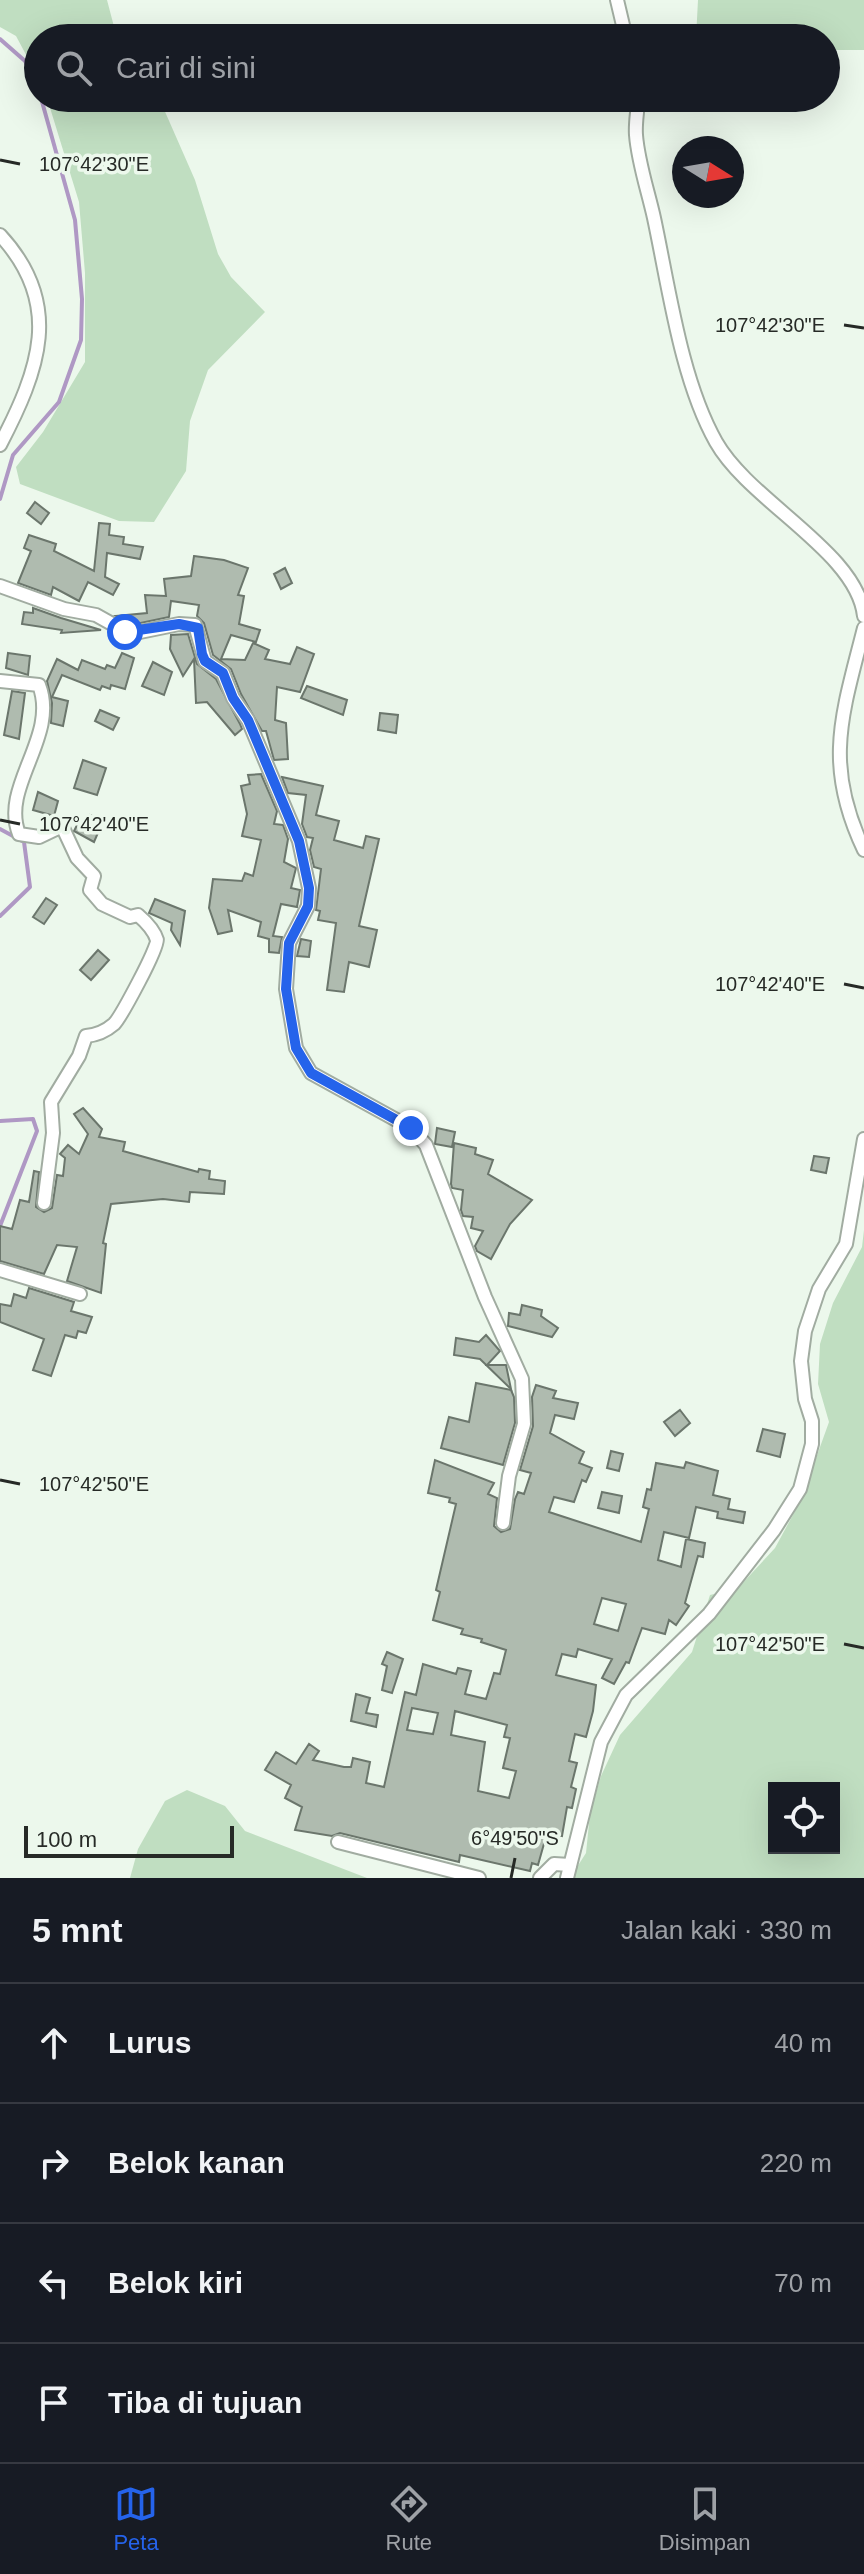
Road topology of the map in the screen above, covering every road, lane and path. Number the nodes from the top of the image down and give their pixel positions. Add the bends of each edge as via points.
1 (617, 0) edge
2 (623, 24) edge
3 (638, 112) edge
4 (0, 235) edge
5 (0, 445) edge
6 (0, 586) edge
7 (864, 616) edge
8 (864, 628) edge
9 (0, 681) edge
10 (864, 850) edge
11 (864, 1139) edge
12 (44, 1203) dead end
13 (0, 1270) edge
14 (80, 1294) dead end
15 (503, 1523) dead end
16 (338, 1842) dead end
17 (568, 1871) edge
18 (479, 1878) edge
19 (540, 1878) edge

1 - 2 street
3 - 7 street via 639,151 681,340 710,429 740,475 842,568 859,594
4 - 5 street via 29,272 41,334 29,386
6 - 15 street via 96,615 130,634 195,625 205,661 223,673 292,819 309,888 308,906 289,943 286,989 296,1048 311,1073 411,1128 426,1145 522,1379 524,1424
8 - 10 street via 837,758 848,811
9 - 12 street via 39,685 44,697 38,726 9,789 6,809 12,826 19,834 39,837 62,826 77,858 94,876 90,890 102,904 130,917 138,915 157,939 157,950 126,1010 98,1035 86,1036 51,1102 53,1133
11 - 17 street via 846,1244 819,1289 805,1331 801,1361 812,1444 800,1489 709,1614 626,1695 597,1753
13 - 14 street
16 - 18 street
17 - 19 street via 554,1864

